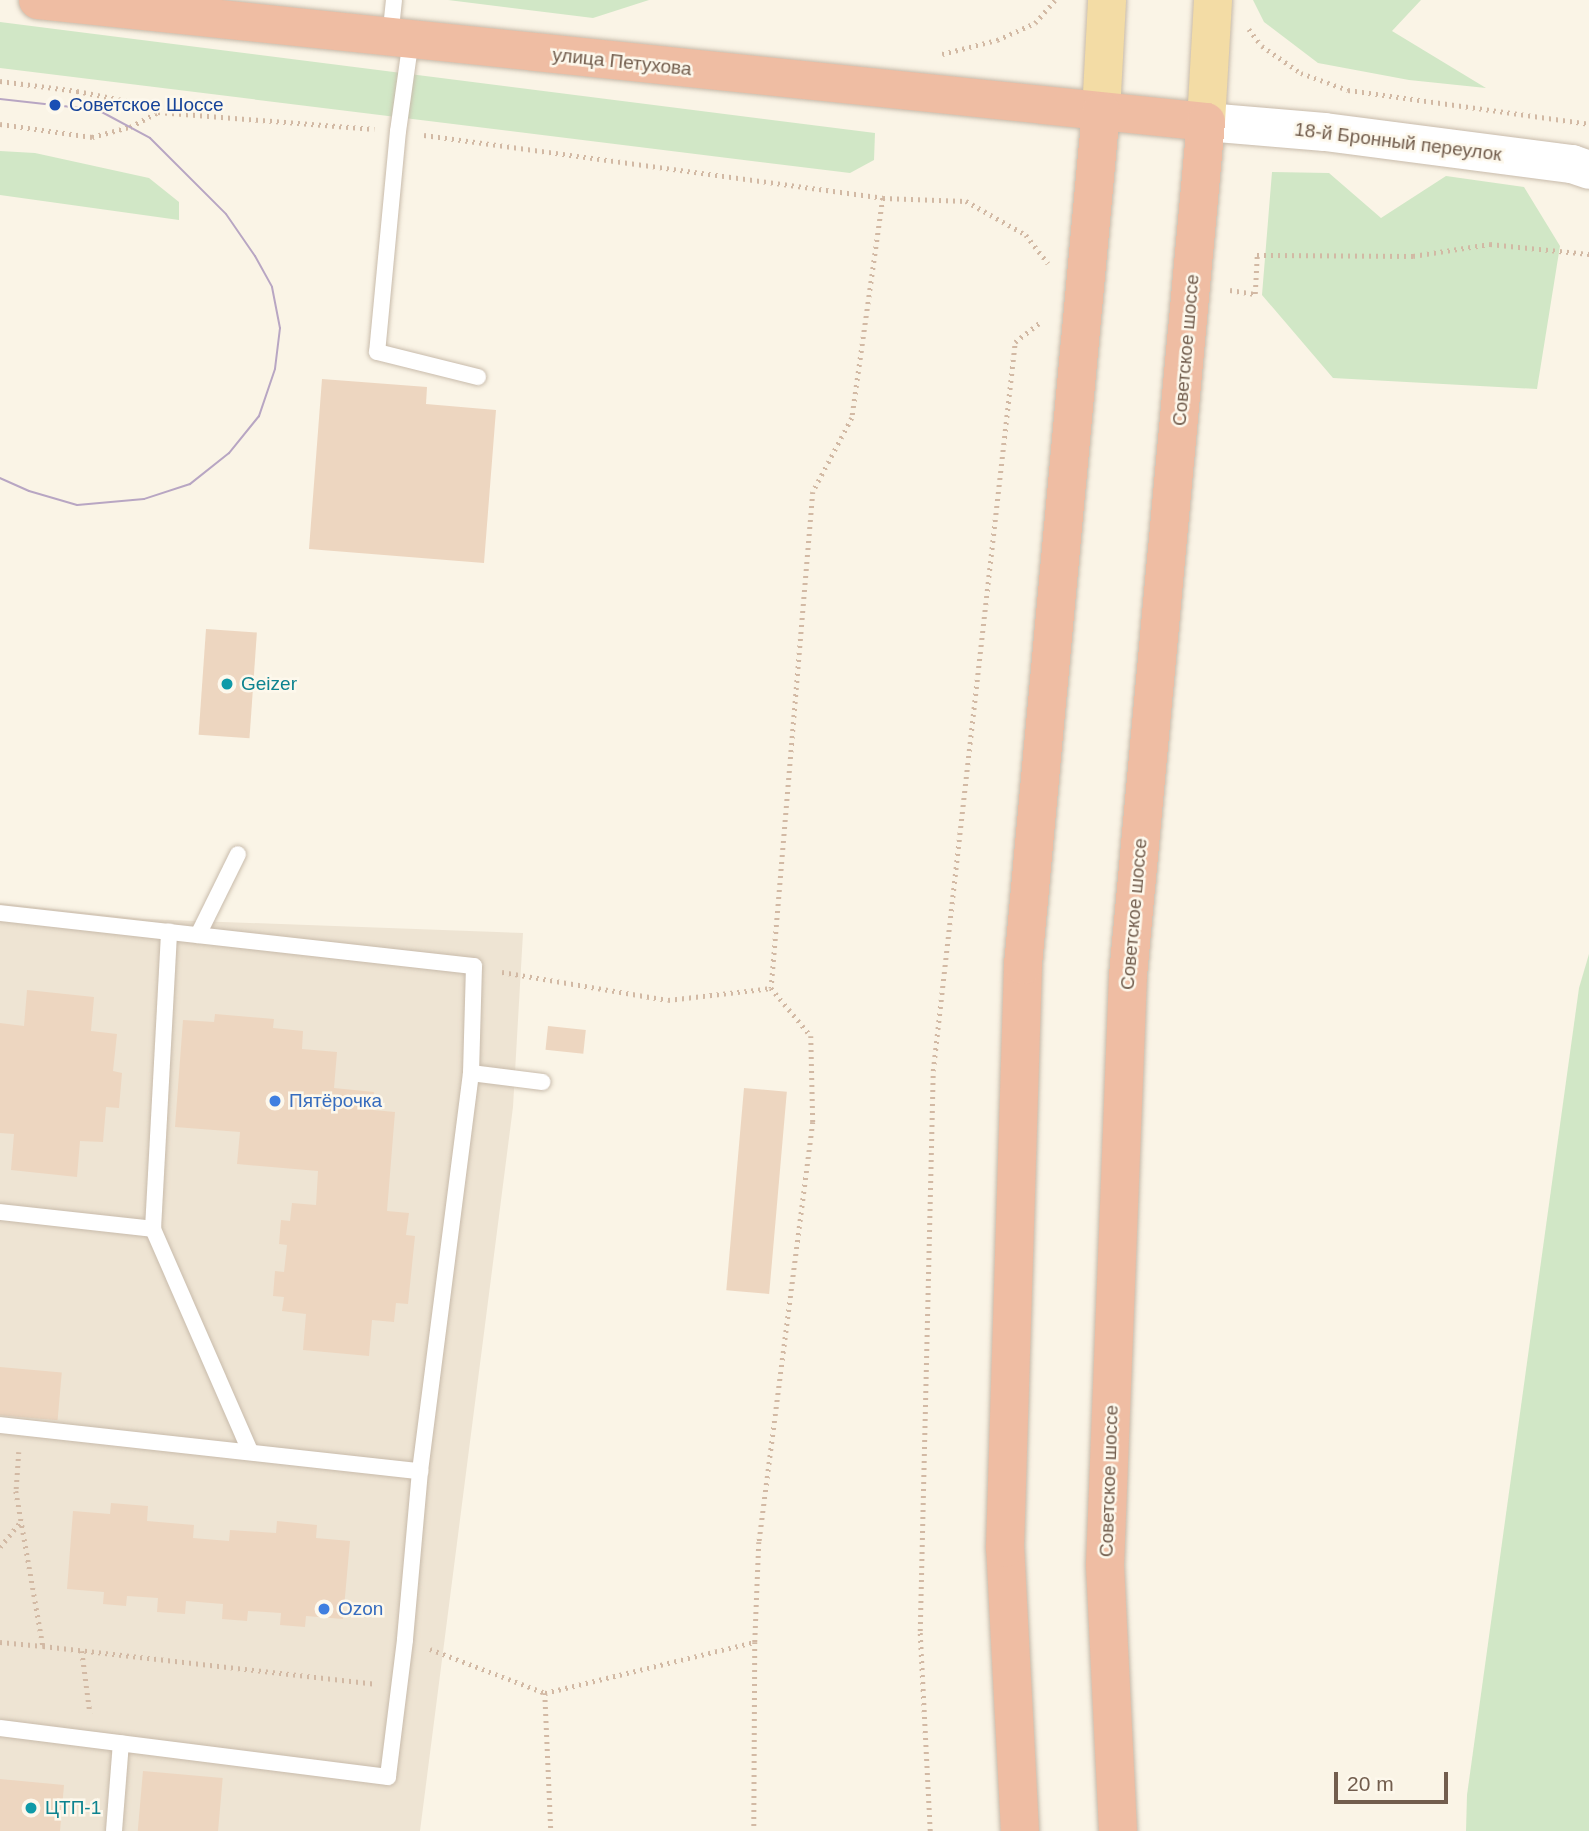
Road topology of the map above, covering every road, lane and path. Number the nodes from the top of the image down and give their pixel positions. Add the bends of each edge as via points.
1 (38, 0) edge
2 (394, 0) edge
3 (1055, 0) edge
4 (1107, 0) edge
5 (1213, 0) edge
6 (1247, 26) dead end
7 (401, 38) junction
8 (936, 56) dead end
9 (0, 81) edge
10 (158, 112) junction
11 (1101, 112) junction
12 (1206, 122) junction
13 (0, 124) edge
14 (1589, 124) edge
15 (398, 131) junction
16 (1589, 170) edge
17 (1589, 254) edge
18 (1228, 290) dead end
19 (1046, 318) dead end
20 (478, 377) dead end
21 (238, 854) dead end
22 (0, 913) edge
23 (169, 931) junction
24 (198, 935) junction
25 (474, 967) junction
26 (771, 988) junction
27 (471, 1073) junction
28 (542, 1082) dead end
29 (0, 1212) edge
30 (153, 1228) junction
31 (0, 1425) edge
32 (21, 1427) junction
33 (250, 1451) junction
34 (420, 1471) junction
35 (21, 1521) junction
36 (0, 1547) edge
37 (405, 1640) junction
38 (0, 1642) edge
39 (755, 1642) junction
40 (43, 1646) junction
41 (82, 1651) junction
42 (400, 1687) junction
43 (545, 1693) junction
44 (0, 1728) edge
45 (93, 1740) junction
46 (121, 1743) junction
47 (114, 1831) edge
48 (551, 1831) edge
49 (754, 1831) edge
50 (930, 1831) edge
51 (1020, 1831) edge
52 (1118, 1831) edge

1 - 7 highway, улица Петухова
2 - 7 lane
3 - 8 path via 1035,23 996,40
4 - 11 main road
5 - 12 main road, Советское шоссе
6 - 14 path via 1262,46 1301,73 1348,90
7 - 11 highway, улица Петухова
7 - 15 lane
9 - 10 path via 77,91
10 - 13 path via 130,127 92,138
10 - 15 path
11 - 12 highway, улица Петухова
11 - 51 highway via 1023,965 1005,1548
12 - 16 street, 18-й Бронный переулок via 1325,132 1572,164
12 - 52 highway, Советское шоссе via 1128,975 1105,1565
15 - 20 lane via 377,352
15 - 26 path via 883,198 852,418 813,492
17 - 18 path via 1490,244 1413,256 1257,255 1255,294
19 - 50 path via 1015,342 933,1071 920,1631
21 - 24 lane
22 - 23 lane
23 - 24 lane
23 - 30 lane
24 - 25 lane
25 - 26 path via 668,1000
25 - 27 lane
26 - 39 path via 811,1036 813,1122 759,1542
27 - 28 lane
27 - 34 lane
29 - 30 lane
30 - 33 lane
31 - 32 lane
32 - 33 lane
32 - 35 path via 16,1491
33 - 34 lane
34 - 37 lane
35 - 36 path
35 - 40 path
37 - 42 lane
37 - 43 path
38 - 40 path
39 - 43 path
39 - 49 path
40 - 41 path
41 - 42 path
41 - 45 path
42 - 46 lane via 388,1777
43 - 48 path
44 - 45 lane
45 - 46 lane
46 - 47 lane

